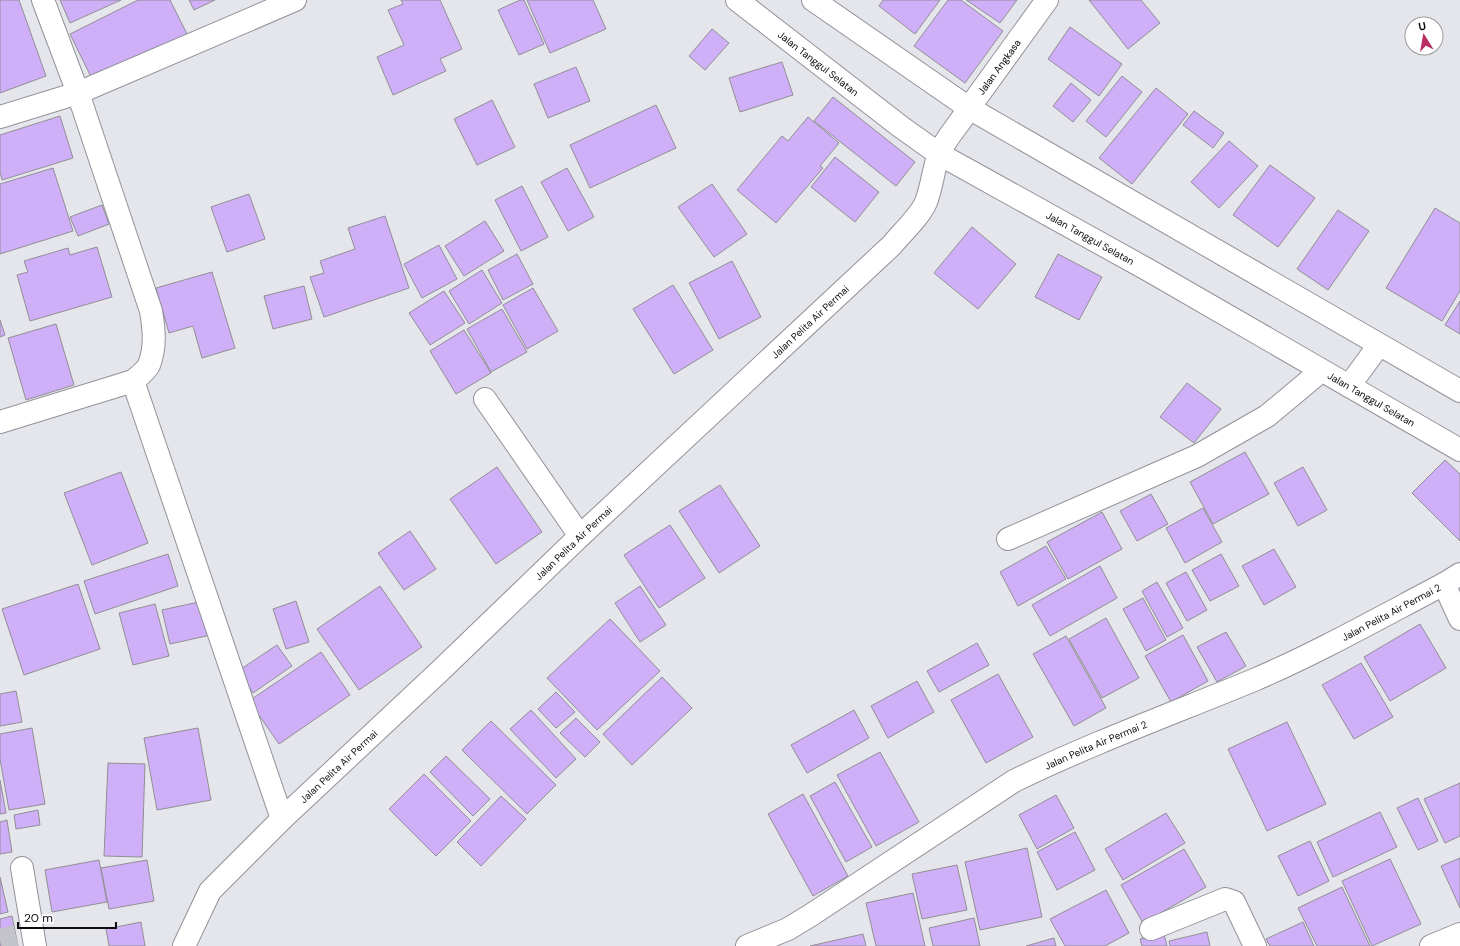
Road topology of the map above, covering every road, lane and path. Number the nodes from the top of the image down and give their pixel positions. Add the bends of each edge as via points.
1 (43, 0) edge
2 (295, 0) edge
3 (737, 0) edge
4 (813, 0) edge
5 (1047, 0) edge
6 (78, 93) junction
7 (966, 112) junction
8 (0, 117) edge
9 (951, 134) joint
10 (939, 154) junction
11 (1379, 345) junction
12 (1321, 371) junction
13 (133, 381) junction
14 (1348, 386) junction
15 (1460, 391) edge
16 (485, 399) dead end
17 (0, 422) edge
18 (1460, 450) edge
19 (580, 536) junction
20 (1008, 539) dead end
21 (1452, 579) edge
22 (1460, 619) edge
23 (282, 818) junction
24 (22, 868) dead end
25 (1151, 929) dead end
26 (1460, 934) edge
27 (790, 938) edge
28 (35, 946) edge
29 (184, 946) edge
30 (747, 946) edge
31 (1255, 946) edge
32 (1431, 946) edge

1 - 6 street
2 - 6 street
3 - 10 street, Jalan Tanggul Selatan via 901,128
4 - 7 street
5 - 7 street, Jalan Angkasa
6 - 8 street
6 - 13 street via 151,311 153,347 148,366
7 - 9 street, Jalan Angkasa
7 - 11 street
9 - 10 street, Jalan Pelita Air Permai
10 - 12 street, Jalan Tanggul Selatan via 1150,271
10 - 19 street, Jalan Pelita Air Permai via 926,204 892,245
11 - 14 street
11 - 15 street
12 - 14 street, Jalan Tanggul Selatan
12 - 20 street via 1268,416 1197,456
13 - 17 street
13 - 23 street
14 - 18 street, Jalan Tanggul Selatan
16 - 19 street
19 - 23 street, Jalan Pelita Air Permai
21 - 22 street
21 - 27 street, Jalan Pelita Air Permai 2 via 1280,668 1048,764 1014,781
23 - 29 street, Jalan Pelita Air Permai via 210,891
24 - 28 street
25 - 31 street via 1225,899 1234,902
26 - 32 street
27 - 30 street, Jalan Pelita Air Permai 2

